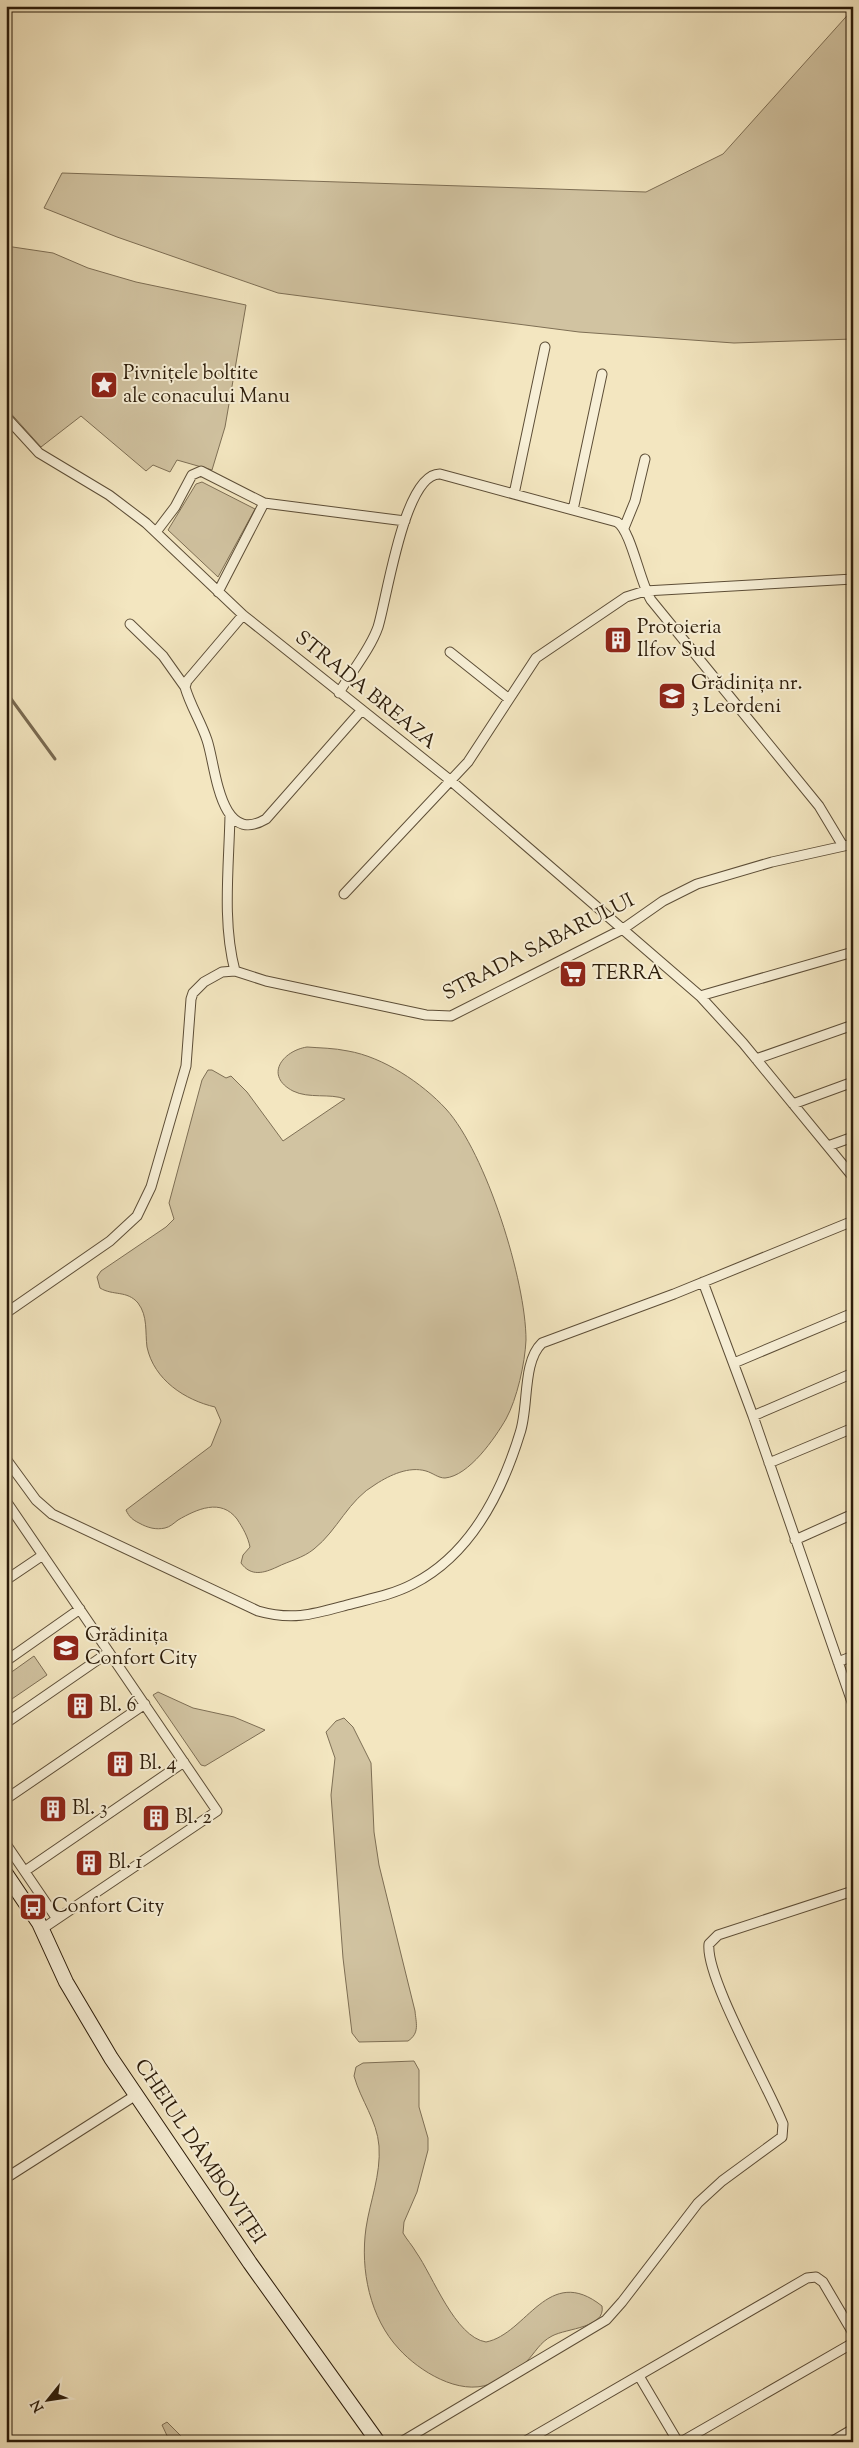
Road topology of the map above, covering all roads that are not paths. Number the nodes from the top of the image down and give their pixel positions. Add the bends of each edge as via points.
1 (545, 347) dead end
2 (602, 374) dead end
3 (6, 417) edge
4 (645, 459) dead end
5 (514, 494) junction
6 (264, 503) junction
7 (573, 510) junction
8 (405, 521) junction
9 (624, 528) junction
10 (156, 532) junction
11 (853, 579) edge
12 (645, 591) junction
13 (218, 592) junction
14 (244, 615) junction
15 (130, 624) dead end
16 (450, 652) dead end
17 (185, 686) junction
18 (339, 693) junction
19 (508, 699) junction
20 (361, 711) junction
21 (450, 780) junction
22 (230, 815) junction
23 (848, 845) edge
24 (344, 894) dead end
25 (623, 929) junction
26 (853, 952) edge
27 (235, 971) junction
28 (700, 996) junction
29 (853, 1025) edge
30 (756, 1059) junction
31 (853, 1082) edge
32 (793, 1104) junction
33 (853, 1137) edge
34 (828, 1146) junction
35 (853, 1177) edge
36 (853, 1222) edge
37 (703, 1282) junction
38 (6, 1313) edge
39 (853, 1313) edge
40 (734, 1363) junction
41 (853, 1373) edge
42 (753, 1416) junction
43 (853, 1428) edge
44 (6, 1459) edge
45 (769, 1464) junction
46 (6, 1501) edge
47 (853, 1514) edge
48 (795, 1540) junction
49 (43, 1555) junction
50 (6, 1580) edge
51 (80, 1610) junction
52 (109, 1652) junction
53 (853, 1656) edge
54 (6, 1661) edge
55 (838, 1662) junction
56 (145, 1704) junction
57 (853, 1705) edge
58 (6, 1723) edge
59 (184, 1762) junction
60 (6, 1799) edge
61 (6, 1844) edge
62 (25, 1871) junction
63 (6, 1874) edge
64 (853, 1891) edge
65 (57, 1919) junction
66 (42, 1929) junction
67 (136, 2096) junction
68 (6, 2178) edge
69 (853, 2333) edge
70 (853, 2343) edge
71 (639, 2376) junction
72 (853, 2429) edge
73 (378, 2442) edge
74 (401, 2442) edge
75 (524, 2442) edge
76 (679, 2442) edge
77 (831, 2442) edge

1 - 5 street
2 - 7 street
3 - 10 street, STRADA BREAZA via 39,453 109,495
4 - 9 street via 635,501
5 - 7 street
5 - 8 street via 435,474 422,482
6 - 8 street
6 - 10 street via 212,475 198,471 192,475 175,507
6 - 13 street
7 - 9 street via 617,522
8 - 18 street via 386,586 378,628
9 - 12 street
10 - 13 street, STRADA BREAZA
11 - 12 street
12 - 19 street via 626,596 543,652
12 - 23 street
13 - 14 street, STRADA BREAZA
14 - 17 street
14 - 18 street, STRADA BREAZA
15 - 17 street via 164,656
16 - 19 street
17 - 22 street via 208,742 222,803
18 - 20 street, STRADA BREAZA
19 - 21 street via 472,757
20 - 21 street, STRADA BREAZA
20 - 22 street via 266,819 252,825 239,822
21 - 24 street
21 - 25 street, STRADA BREAZA
22 - 27 street via 227,915
23 - 25 street, STRADA SABARULUI via 754,866 697,884 662,901
25 - 27 street, STRADA SABARULUI via 451,1016 416,1013 266,981
25 - 28 street, STRADA BREAZA
26 - 28 street
27 - 38 street via 209,979 191,999 186,1066 151,1187 137,1216 110,1241
28 - 30 street, STRADA BREAZA
29 - 30 street
30 - 32 street, STRADA BREAZA
31 - 32 street
32 - 34 street, STRADA BREAZA
33 - 34 street
34 - 35 street, STRADA BREAZA
36 - 37 street
37 - 40 street
37 - 44 street via 542,1343 531,1361 523,1423 513,1456 498,1490 469,1536 451,1556 414,1584 310,1615 288,1618 258,1611 61,1519 36,1500
39 - 40 street
40 - 42 street
41 - 42 street
42 - 45 street
43 - 45 street
45 - 48 street
46 - 49 street
47 - 48 street
48 - 55 street
49 - 50 street
49 - 51 street
51 - 52 street
51 - 54 street
52 - 56 street
52 - 58 street
53 - 55 street
55 - 57 street
56 - 59 street
56 - 60 street
59 - 62 street
59 - 65 street via 218,1811
61 - 62 street
62 - 65 street
63 - 66 street, CHEIUL DÂMBOVIȚEI
64 - 74 street via 718,1936 708,1944 721,1990 783,2124 782,2137 698,2203 606,2320
65 - 66 street
66 - 67 street, CHEIUL DÂMBOVIȚEI via 74,1996
67 - 68 street
67 - 73 street, CHEIUL DÂMBOVIȚEI
69 - 71 street via 823,2282 812,2276
70 - 76 street
71 - 75 street
71 - 76 street
72 - 77 street

